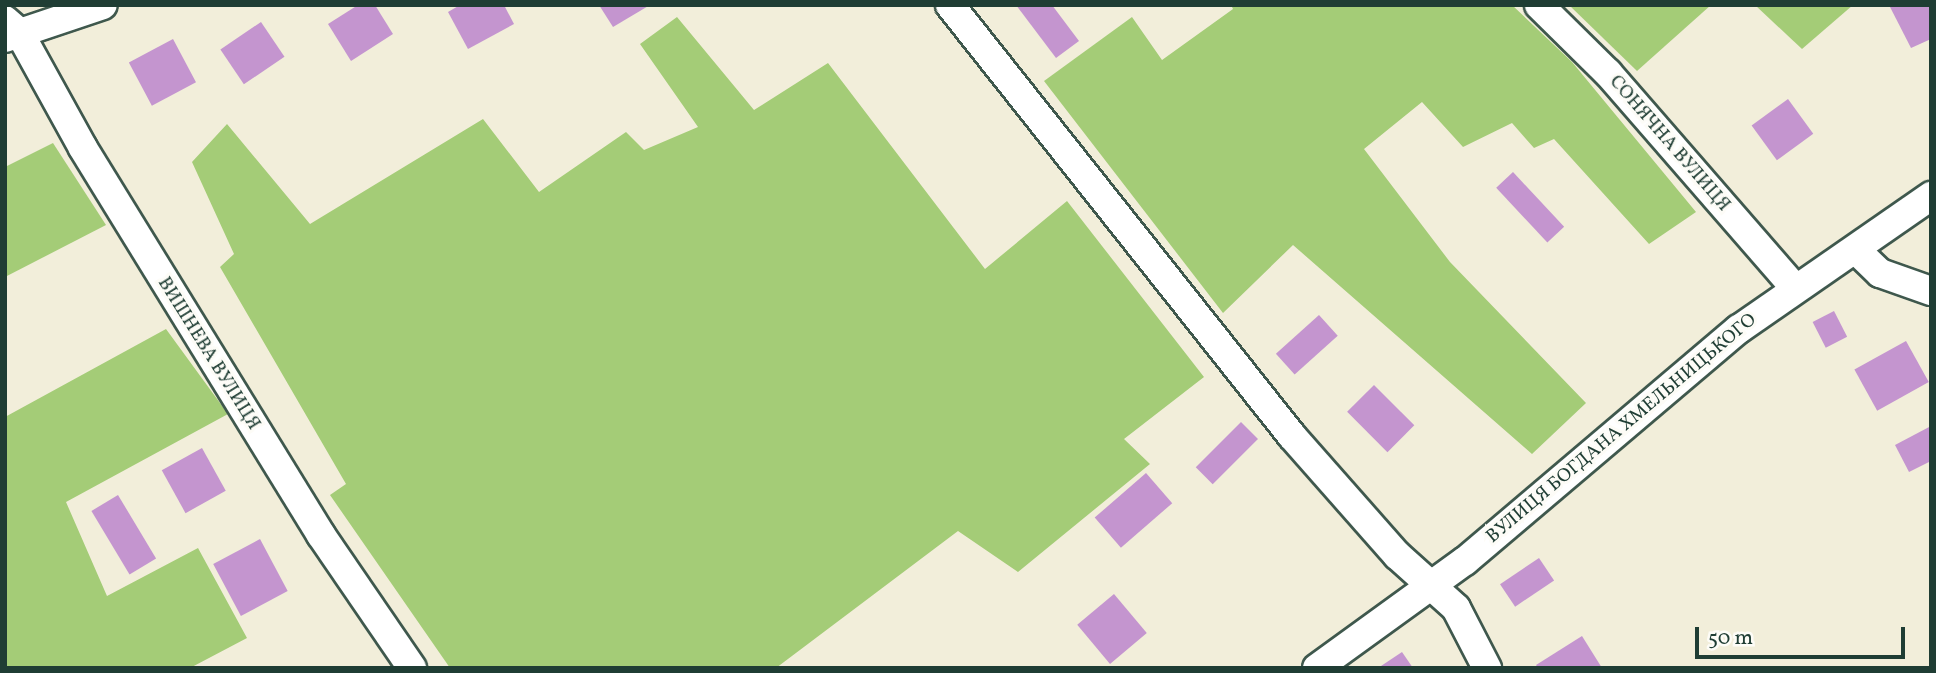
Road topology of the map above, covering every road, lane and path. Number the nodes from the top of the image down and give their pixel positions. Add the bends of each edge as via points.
1 (103, 5) edge
2 (950, 5) edge
3 (1539, 5) edge
4 (10, 30) edge
5 (1931, 196) edge
6 (1856, 250) junction
7 (1795, 288) junction
8 (1931, 291) edge
9 (1432, 583) junction
10 (412, 668) edge
11 (1317, 668) edge
12 (1487, 668) edge

1 - 4 street
2 - 9 street via 1292,436 1397,555
3 - 7 street, СОНЯЧНА ВУЛИЦЯ via 1608,73
4 - 10 street, ВИШНЕВА ВУЛИЦЯ via 195,335 381,628
5 - 6 street, ВУЛИЦЯ БОГДАНА ХМЕЛЬНИЦЬКОГО
6 - 7 street, ВУЛИЦЯ БОГДАНА ХМЕЛЬНИЦЬКОГО
6 - 8 street via 1880,273
7 - 9 street, ВУЛИЦЯ БОГДАНА ХМЕЛЬНИЦЬКОГО
9 - 11 street, ВУЛИЦЯ БОГДАНА ХМЕЛЬНИЦЬКОГО
9 - 12 street via 1456,608

